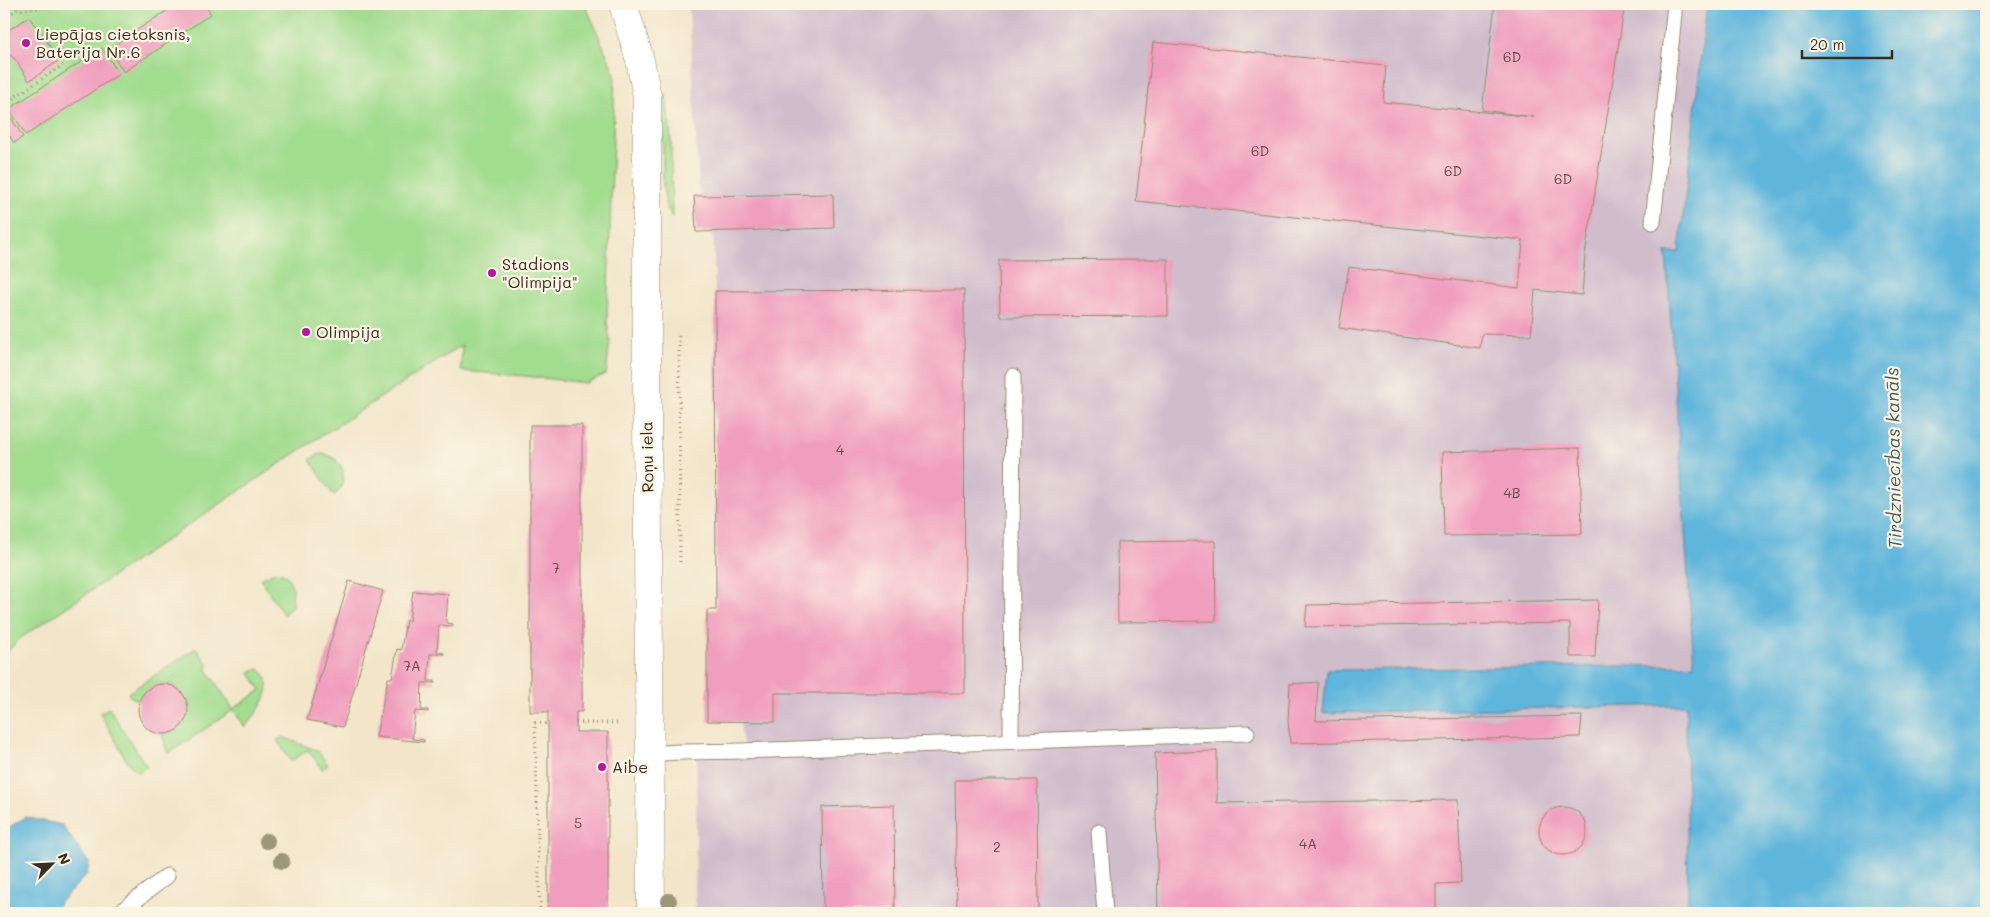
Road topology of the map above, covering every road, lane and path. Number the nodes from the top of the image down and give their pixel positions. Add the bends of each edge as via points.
1 (76, 4) edge
2 (623, 4) edge
3 (1675, 4) edge
4 (4, 18) edge
5 (63, 65) dead end
6 (4, 104) edge
7 (1653, 222) dead end
8 (1013, 376) dead end
9 (576, 723) dead end
10 (619, 723) dead end
11 (548, 724) dead end
12 (1247, 733) dead end
13 (1011, 741) junction
14 (650, 754) junction
15 (1100, 832) dead end
16 (167, 876) dead end
17 (119, 913) edge
18 (540, 913) edge
19 (651, 913) edge
20 (1105, 913) edge

1 - 4 path via 16,10
2 - 14 street, Roņu iela via 648,96
3 - 7 lane
5 - 6 path
8 - 13 lane
9 - 10 path
11 - 18 path via 535,723
12 - 13 lane
13 - 14 lane
14 - 19 street, Roņu iela
15 - 20 lane
16 - 17 lane

